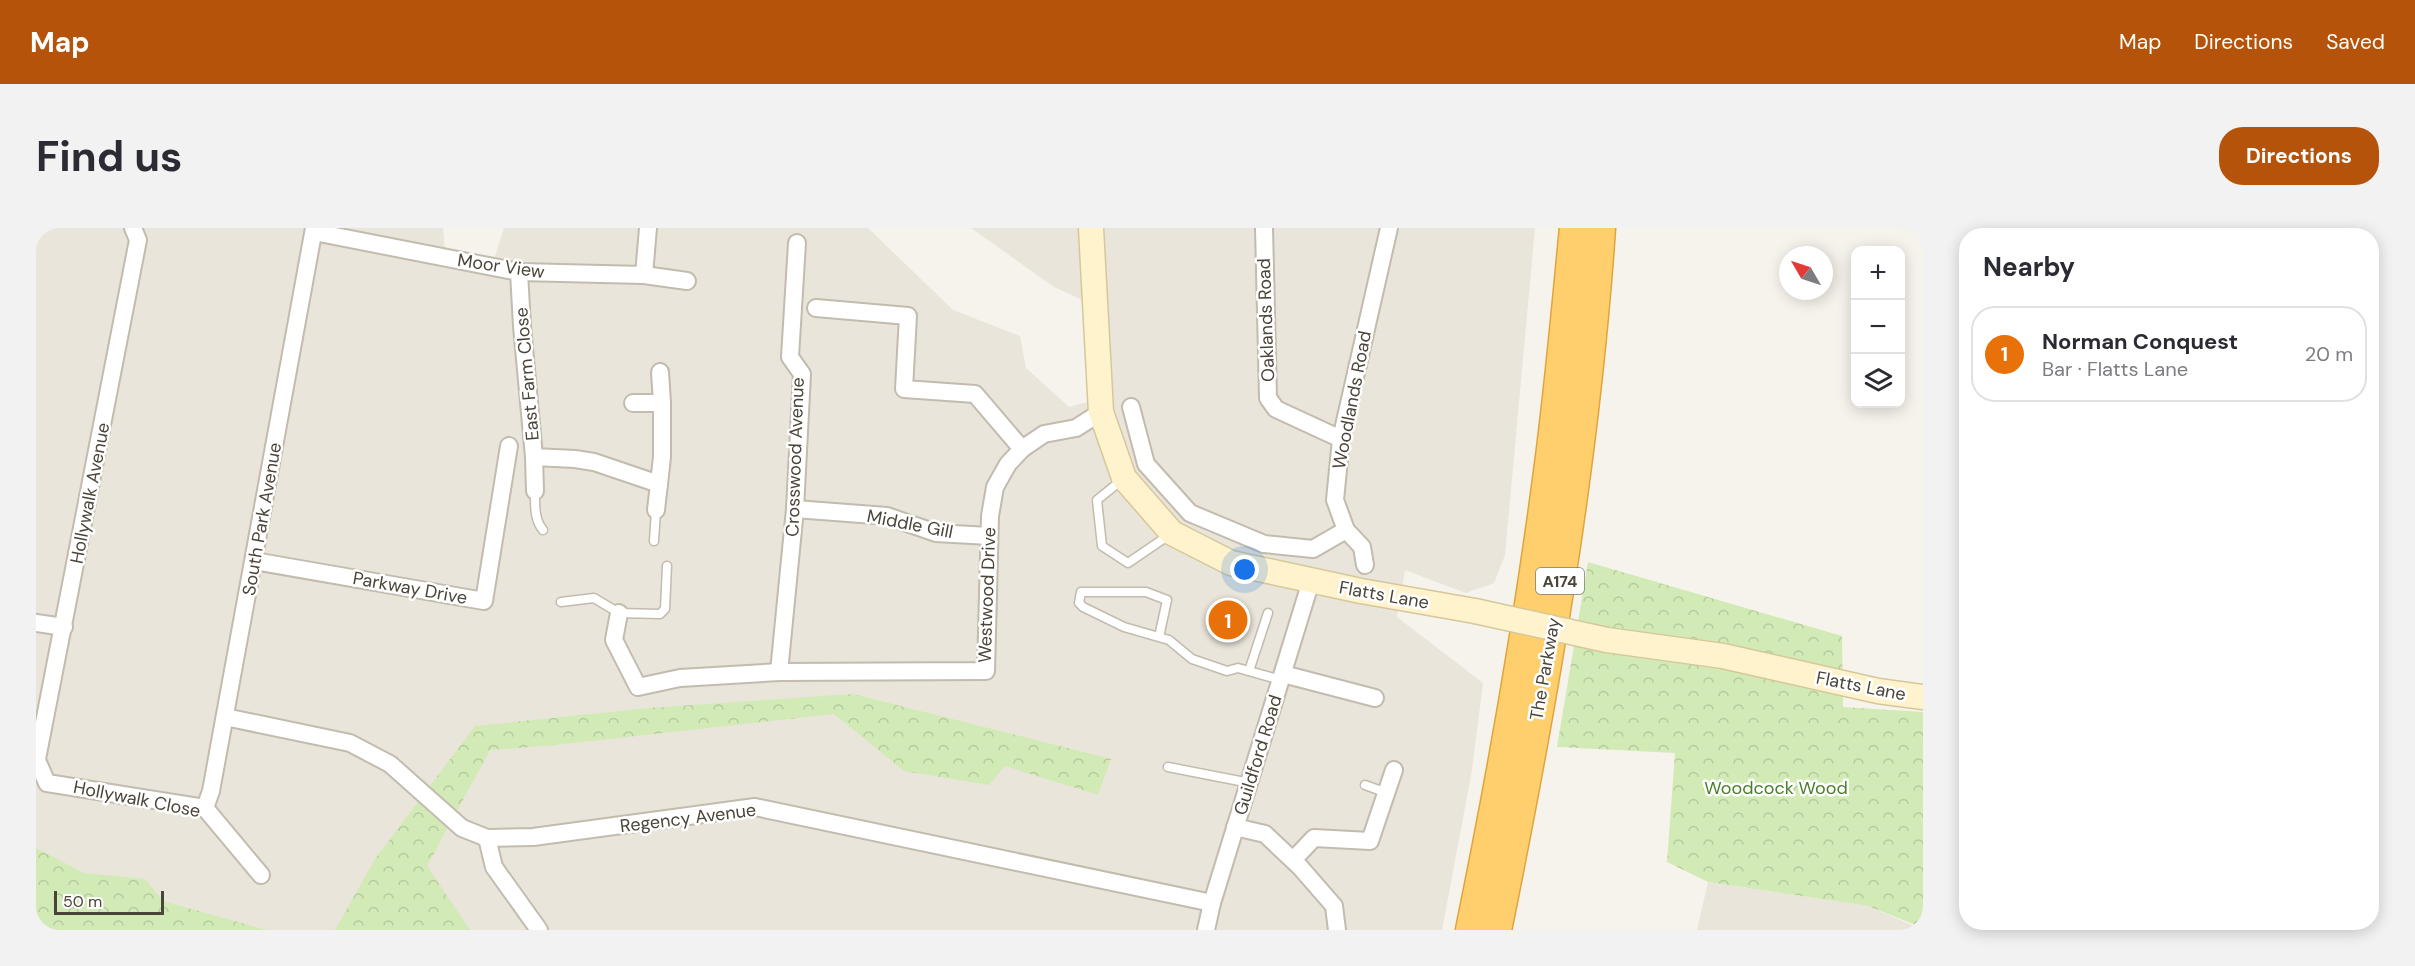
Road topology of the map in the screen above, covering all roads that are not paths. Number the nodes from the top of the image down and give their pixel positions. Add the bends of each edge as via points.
1 (133, 228) edge
2 (648, 228) edge
3 (1091, 228) edge
4 (1264, 228) edge
5 (1389, 228) edge
6 (1575, 228) edge
7 (1600, 228) edge
8 (314, 230) edge
9 (797, 243) dead end
10 (519, 272) junction
11 (644, 275) junction
12 (687, 281) dead end
13 (816, 308) dead end
14 (660, 372) dead end
15 (633, 403) dead end
16 (662, 403) junction
17 (1131, 407) dead end
18 (1101, 412) junction
19 (1341, 440) junction
20 (509, 447) dead end
21 (1022, 449) junction
22 (534, 457) junction
23 (1124, 478) junction
24 (659, 484) junction
25 (535, 491) joint
26 (795, 509) junction
27 (656, 510) joint
28 (1218, 525) junction
29 (1346, 530) junction
30 (543, 531) dead end
31 (1172, 533) junction
32 (989, 536) junction
33 (654, 541) dead end
34 (1206, 550) junction
35 (254, 561) junction
36 (1365, 565) dead end
37 (667, 566) dead end
38 (1311, 581) junction
39 (561, 602) dead end
40 (619, 613) junction
41 (1268, 614) dead end
42 (36, 623) edge
43 (64, 627) junction
44 (1159, 637) junction
45 (1249, 671) junction
46 (779, 672) junction
47 (1282, 677) junction
48 (1923, 697) edge
49 (1375, 698) dead end
50 (225, 717) junction
51 (37, 758) edge
52 (1168, 767) dead end
53 (1394, 770) dead end
54 (1250, 783) junction
55 (1365, 785) dead end
56 (1387, 793) junction
57 (205, 808) junction
58 (1235, 827) junction
59 (487, 838) junction
60 (1293, 860) junction
61 (261, 875) dead end
62 (1212, 903) junction
63 (539, 930) edge
64 (1206, 930) edge
65 (1337, 930) edge
66 (1471, 930) edge
67 (1496, 930) edge

1 - 43 street, Hollywalk Avenue via 138,240
2 - 11 street
3 - 18 street, Flatts Lane
4 - 19 street, Oaklands Road via 1268,398 1276,409
5 - 19 street, Woodlands Road
6 - 66 highway, The Parkway / A174 via 1549,474 1509,730
7 - 67 highway, The Parkway / A174 via 1584,403 1561,576
8 - 10 street, Moor View
8 - 35 street, South Park Avenue
9 - 26 street, Crosswood Avenue via 790,357 802,374
10 - 11 street, Moor View
10 - 22 street, East Farm Close
11 - 12 street, Moor View
13 - 21 street via 908,316 903,388 975,394
14 - 16 street
15 - 16 street
16 - 24 street
17 - 28 street via 1146,464 1190,513
18 - 21 street, Westwood Drive via 1076,428 1044,434
18 - 23 street, Flatts Lane
19 - 29 street, Woodlands Road via 1335,500
20 - 35 street, Parkway Drive via 484,601
21 - 32 street, Westwood Drive via 995,487
22 - 24 street, East Farm Close via 594,462
22 - 25 street
23 - 31 street, Flatts Lane
23 - 31 lane via 1097,500 1102,546 1128,563
24 - 27 street
25 - 30 lane via 536,516
26 - 32 street, Middle Gill via 887,516 936,533
26 - 46 street, Crosswood Avenue
27 - 33 lane
28 - 29 street via 1264,544 1312,549
28 - 34 street
29 - 36 street, Woodlands Road via 1362,547
31 - 34 street, Flatts Lane
32 - 46 street, Westwood Drive via 986,671
34 - 38 street, Flatts Lane via 1231,563
35 - 50 street, South Park Avenue
37 - 40 lane via 663,612
38 - 47 street, Guildford Road
38 - 48 street, Flatts Lane, bridge via 1607,640 1723,656 1878,691
39 - 40 lane via 594,598
40 - 46 street via 614,640 638,687 680,678
41 - 45 lane
42 - 43 street
43 - 51 street, Hollywalk Avenue
44 - 44 lane via 1124,627 1083,607 1078,603 1081,592 1146,592 1167,600
44 - 45 lane via 1175,644 1192,659 1227,671
45 - 47 lane
47 - 49 street
47 - 54 street, Guildford Road
50 - 57 street, South Park Avenue via 212,791
50 - 59 street, Regency Avenue via 350,743 390,764 462,828
51 - 57 street, Hollywalk Close via 47,783
52 - 54 lane
53 - 56 street
54 - 58 street, Guildford Road
55 - 56 lane
56 - 60 street via 1370,841 1314,838
57 - 61 street, Hollywalk Close
58 - 60 street via 1265,834
58 - 62 street, Guildford Road
59 - 62 street, Regency Avenue via 533,837 755,807
59 - 63 street via 494,867
60 - 65 street via 1334,906
62 - 64 street, Guildford Road

